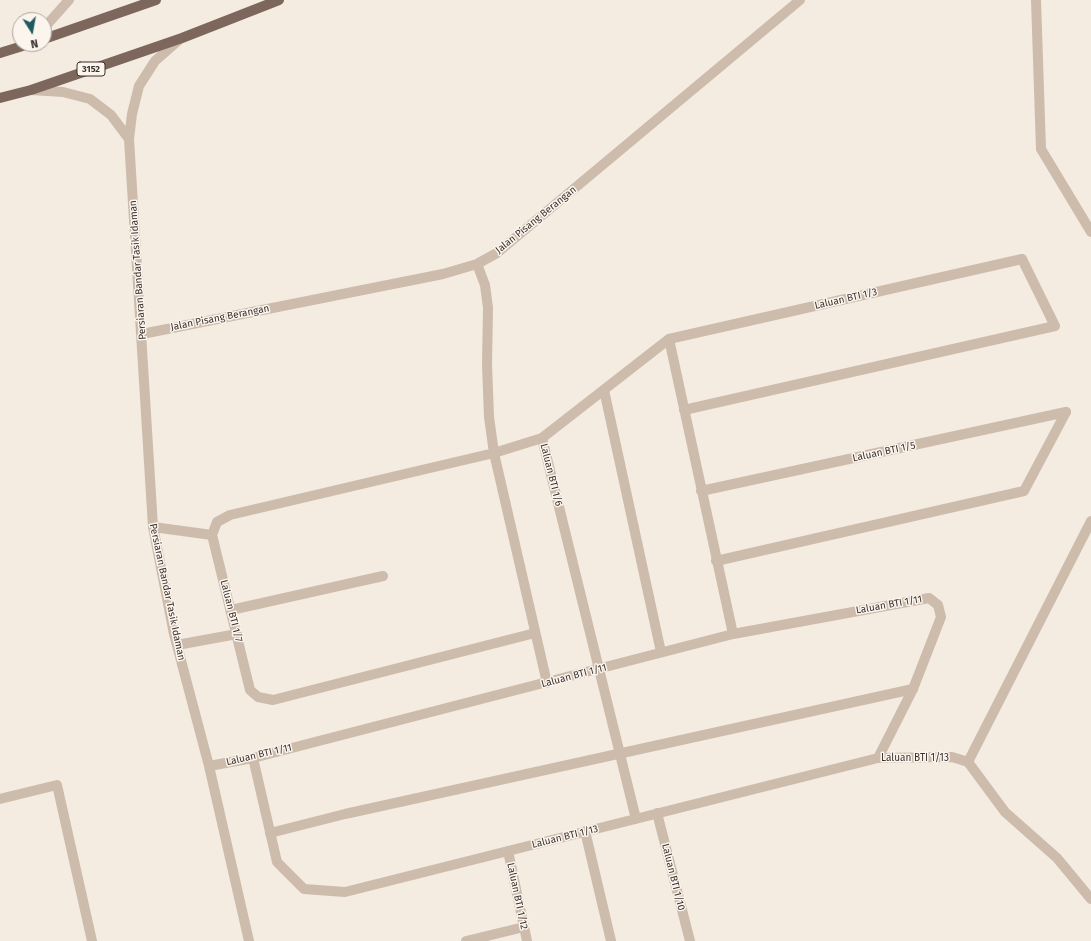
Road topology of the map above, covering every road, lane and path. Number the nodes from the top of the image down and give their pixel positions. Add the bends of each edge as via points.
1 (69, 0) edge
2 (156, 0) edge
3 (279, 0) edge
4 (800, 0) edge
5 (1036, 0) edge
6 (52, 19) edge
7 (52, 36) edge
8 (182, 38) junction
9 (12, 49) edge
10 (0, 53) edge
11 (31, 90) junction
12 (0, 98) edge
13 (129, 139) junction
14 (1091, 232) edge
15 (478, 264) junction
16 (142, 334) junction
17 (669, 338) junction
18 (604, 390) junction
19 (684, 410) junction
20 (542, 438) junction
21 (494, 453) junction
22 (701, 491) junction
23 (1091, 521) edge
24 (153, 527) junction
25 (212, 535) junction
26 (716, 561) junction
27 (383, 576) dead end
28 (231, 610) junction
29 (535, 633) junction
30 (237, 634) junction
31 (733, 634) junction
32 (177, 645) junction
33 (662, 652) junction
34 (599, 669) junction
35 (547, 683) junction
36 (913, 688) junction
37 (620, 754) junction
38 (253, 758) junction
39 (878, 758) junction
40 (968, 762) junction
41 (208, 766) junction
42 (0, 799) edge
43 (657, 814) junction
44 (636, 818) junction
45 (585, 832) junction
46 (270, 833) junction
47 (508, 851) junction
48 (1091, 900) edge
49 (524, 928) junction
50 (92, 941) edge
51 (249, 941) edge
52 (466, 941) edge
53 (527, 941) edge
54 (611, 941) edge
55 (690, 941) edge

1 - 6 street
2 - 7 main road
3 - 8 main road, 3152
4 - 15 street, Jalan Pisang Berangan via 497,253
5 - 14 street via 1041,149
8 - 11 main road, 3152
8 - 13 street, Persiaran Bandar Tasik Idaman via 155,61 139,86
9 - 10 main road
11 - 12 main road, 3152
11 - 13 street via 63,92 90,99 111,115
13 - 16 street, Persiaran Bandar Tasik Idaman
15 - 16 street, Jalan Pisang Berangan via 443,274
15 - 21 street via 485,284 488,308 489,417
16 - 24 street, Persiaran Bandar Tasik Idaman
17 - 18 street, Laluan BTI 1/6
17 - 19 street
17 - 19 street, Laluan BTI 1/3 via 1022,259 1055,326
18 - 20 street, Laluan BTI 1/6
18 - 33 street
19 - 22 street
20 - 21 street
20 - 34 street, Laluan BTI 1/6
21 - 25 street via 230,515 217,522
21 - 29 street
22 - 26 street
22 - 26 street, Laluan BTI 1/5 via 1066,412 1024,491
23 - 40 street
24 - 25 street
24 - 32 street, Persiaran Bandar Tasik Idaman
25 - 28 street, Laluan BTI 1/7
26 - 31 street
27 - 28 street
28 - 30 street, Laluan BTI 1/7
29 - 30 street, Laluan BTI 1/7 via 272,700 258,697 250,690
29 - 35 street
30 - 32 street
31 - 33 street, Laluan BTI 1/11
31 - 36 street, Laluan BTI 1/11 via 929,598 938,605 941,617
32 - 41 street, Persiaran Bandar Tasik Idaman
33 - 34 street, Laluan BTI 1/11
34 - 35 street, Laluan BTI 1/11
34 - 37 street, Laluan BTI 1/6
35 - 38 street, Laluan BTI 1/11
36 - 37 street
36 - 39 street
37 - 44 street, Laluan BTI 1/6
37 - 46 street via 345,814
38 - 41 street, Laluan BTI 1/11
38 - 46 street, Laluan BTI 1/13
39 - 40 street, Laluan BTI 1/13 via 952,757
39 - 43 street, Laluan BTI 1/13
40 - 48 street via 1005,812 1057,858
41 - 51 street, Persiaran Bandar Tasik Idaman
42 - 50 street via 57,785
43 - 44 street, Laluan BTI 1/13
43 - 55 street, Laluan BTI 1/10
44 - 45 street, Laluan BTI 1/13
45 - 47 street, Laluan BTI 1/13
45 - 54 street
46 - 47 street, Laluan BTI 1/13 via 277,862 304,889 345,892
47 - 49 street, Laluan BTI 1/12
49 - 52 street
49 - 53 street, Laluan BTI 1/12

